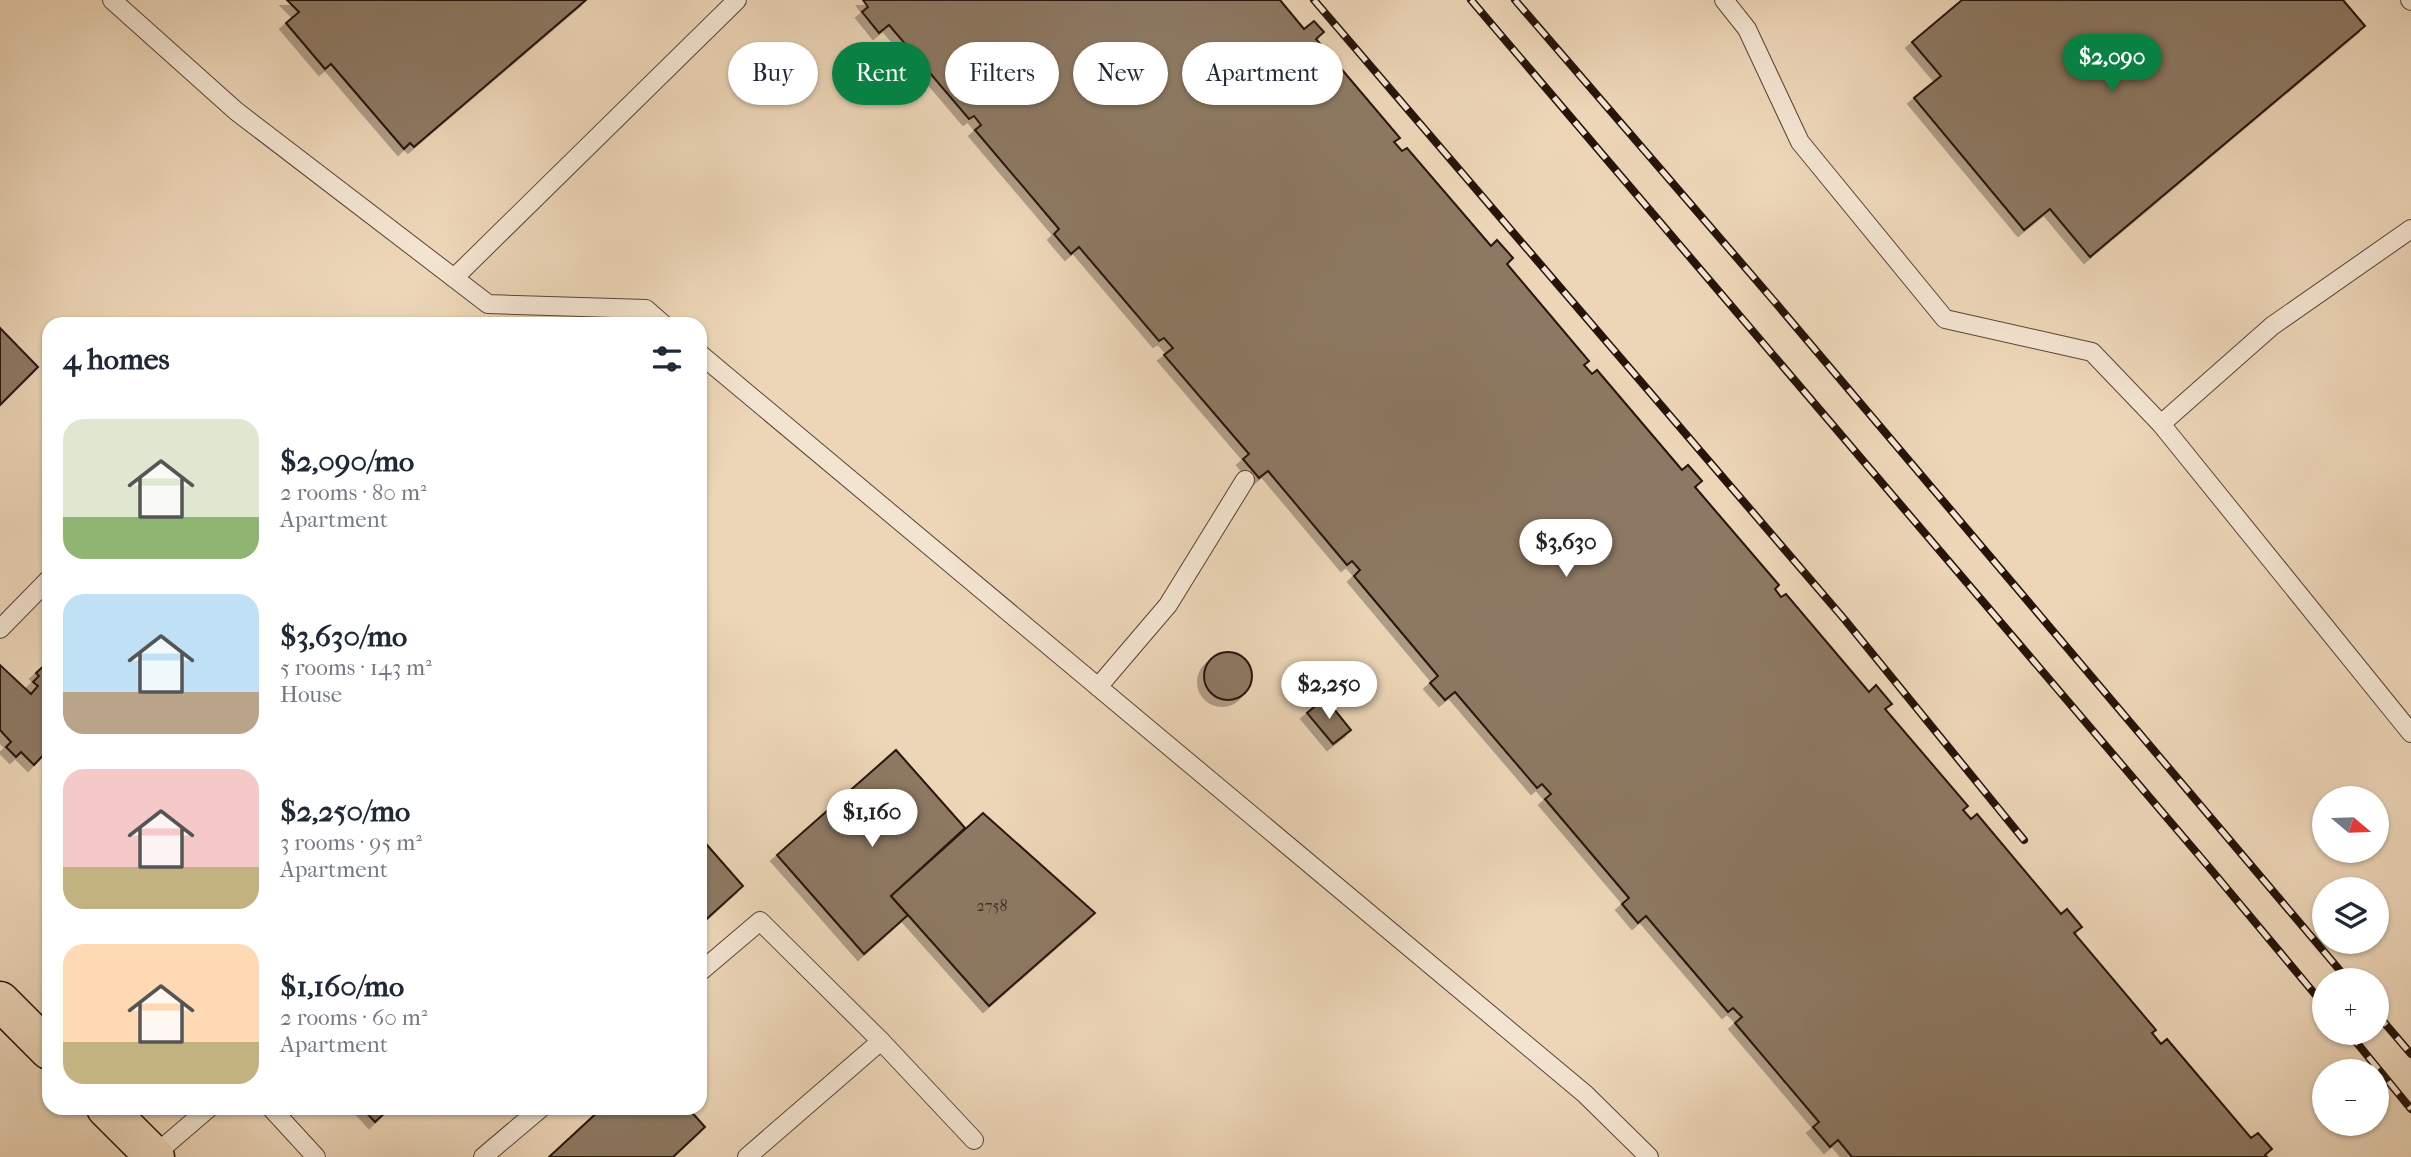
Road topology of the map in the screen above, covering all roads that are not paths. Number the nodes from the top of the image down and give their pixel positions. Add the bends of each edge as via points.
1 (112, 0) edge
2 (737, 0) edge
3 (1724, 0) edge
4 (2411, 229) edge
5 (454, 278) junction
6 (655, 317) edge
7 (707, 360) edge
8 (2161, 424) junction
9 (1245, 480) dead end
10 (42, 586) edge
11 (0, 629) edge
12 (1098, 687) junction
13 (2411, 733) edge
14 (707, 966) edge
15 (0, 1001) edge
16 (881, 1041) junction
17 (42, 1042) edge
18 (113, 1115) edge
19 (201, 1115) edge
20 (277, 1115) edge
21 (533, 1115) edge
22 (974, 1140) dead end
23 (154, 1156) edge
24 (316, 1157) edge
25 (483, 1157) edge
26 (747, 1157) edge
27 (1649, 1157) edge

1 - 5 lane via 236,111
2 - 5 lane
3 - 8 lane via 1747,29 1800,142 1945,319 2092,352
4 - 8 lane via 2272,326
5 - 6 lane via 488,304 646,309
7 - 12 lane
8 - 13 lane
9 - 12 lane via 1168,605
10 - 11 lane
12 - 27 lane via 1585,1094
14 - 16 lane via 760,921
15 - 17 main road
16 - 22 lane
16 - 26 lane
18 - 23 main road
19 - 23 lane
20 - 24 lane
21 - 25 lane

